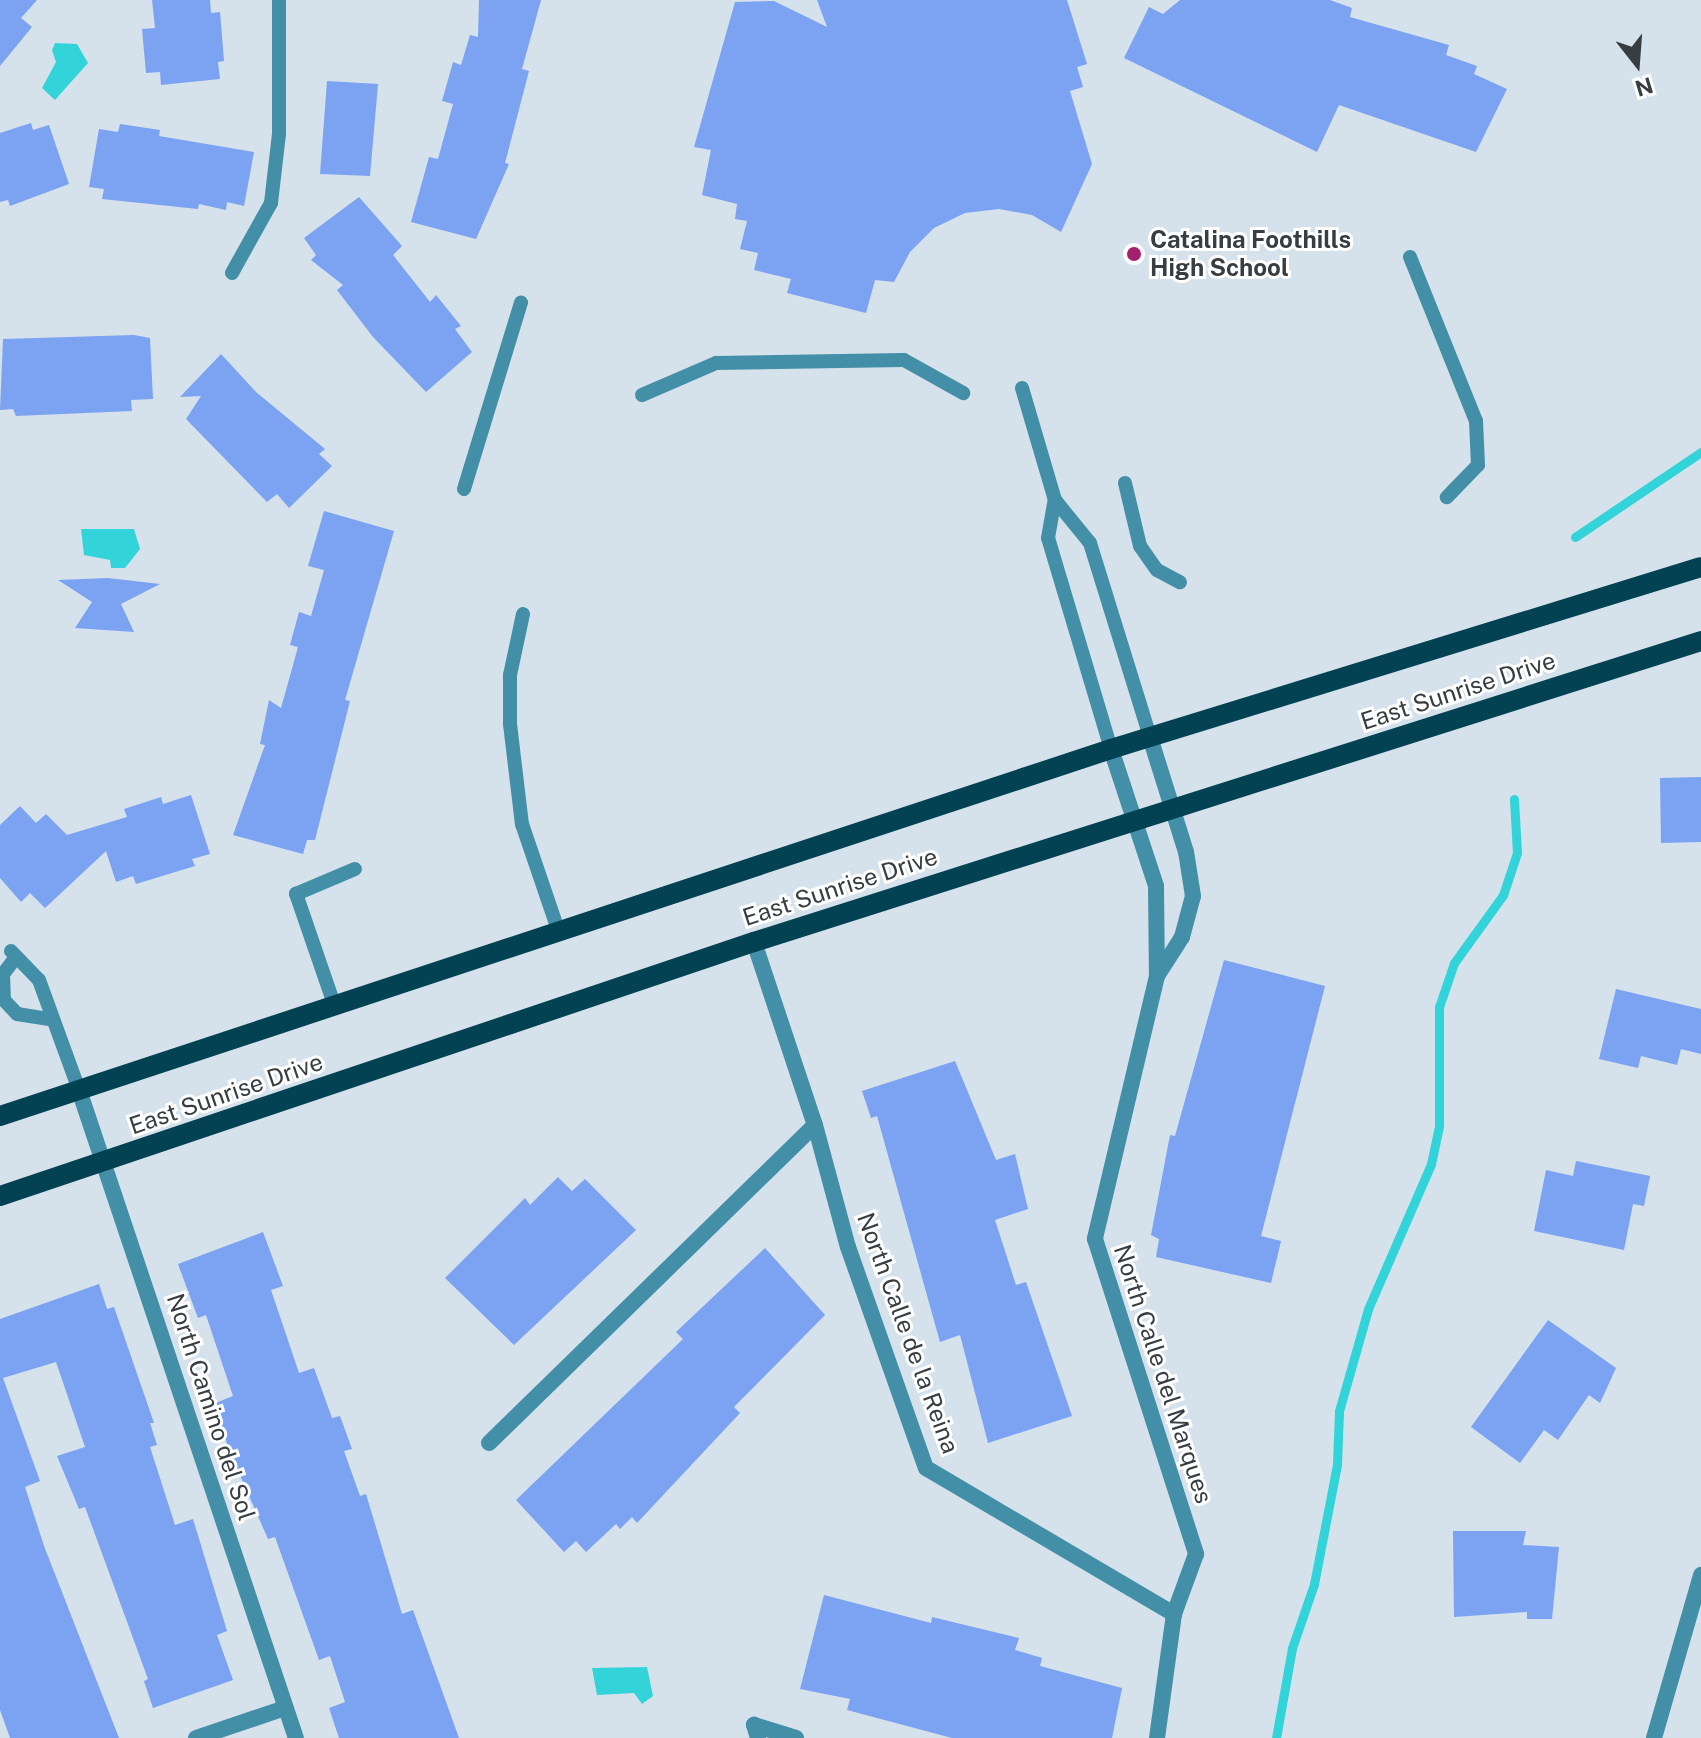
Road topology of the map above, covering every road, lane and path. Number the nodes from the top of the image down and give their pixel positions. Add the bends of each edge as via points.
1 (279, 0) edge
2 (1410, 257) dead end
3 (232, 273) dead end
4 (521, 303) dead end
5 (1022, 388) dead end
6 (963, 393) dead end
7 (642, 395) dead end
8 (1125, 483) dead end
9 (464, 489) dead end
10 (1447, 497) dead end
11 (1055, 500) junction
12 (1701, 567) edge
13 (1180, 582) dead end
14 (523, 614) dead end
15 (1701, 641) edge
16 (1150, 737) junction
17 (1111, 749) junction
18 (1173, 809) junction
19 (1133, 822) junction
20 (355, 869) dead end
21 (558, 930) junction
22 (754, 942) junction
23 (1157, 976) junction
24 (335, 1007) junction
25 (53, 1020) junction
26 (79, 1090) junction
27 (0, 1116) edge
28 (815, 1125) junction
29 (104, 1162) junction
30 (0, 1196) edge
31 (489, 1443) dead end
32 (1701, 1575) edge
33 (1174, 1614) junction
34 (285, 1708) junction
35 (196, 1738) edge
36 (296, 1738) edge
37 (758, 1738) edge
38 (796, 1738) edge
39 (1157, 1738) edge
40 (1654, 1738) edge

1 - 3 lane via 279,134 271,203
2 - 10 lane via 1476,421 1478,465
4 - 9 lane
5 - 11 lane
6 - 7 lane via 904,360 716,363
8 - 13 lane via 1140,546 1157,570
11 - 16 lane via 1090,543
11 - 17 lane via 1048,538
12 - 16 main road, East Sunrise Drive
14 - 21 lane via 510,675 510,724 522,824
15 - 18 main road, East Sunrise Drive
16 - 17 main road, East Sunrise Drive
16 - 18 street, North Calle del Marques
17 - 19 street, North Calle del Marques
17 - 21 main road, East Sunrise Drive
18 - 19 main road, East Sunrise Drive
18 - 23 street, North Calle del Marques via 1193,896 1182,937
19 - 22 main road, East Sunrise Drive
19 - 23 street, North Calle del Marques via 1156,886
20 - 24 lane via 296,894
21 - 24 main road, East Sunrise Drive
22 - 28 street, North Calle de la Reina
22 - 29 main road, East Sunrise Drive
23 - 33 street, North Calle del Marques via 1095,1239 1196,1554
24 - 26 main road, East Sunrise Drive
25 - 25 lane via 39,980 14,954 3,974 4,1000 17,1014
25 - 26 lane
26 - 27 main road, East Sunrise Drive
26 - 29 street, North Camino del Sol
28 - 31 street
28 - 33 street, North Calle de la Reina via 848,1247 926,1468
29 - 30 main road, East Sunrise Drive
29 - 34 street, North Camino del Sol
32 - 40 street
33 - 39 street, North Calle del Marques
34 - 35 street
34 - 36 street, North Camino del Sol
37 - 38 street via 754,1725

